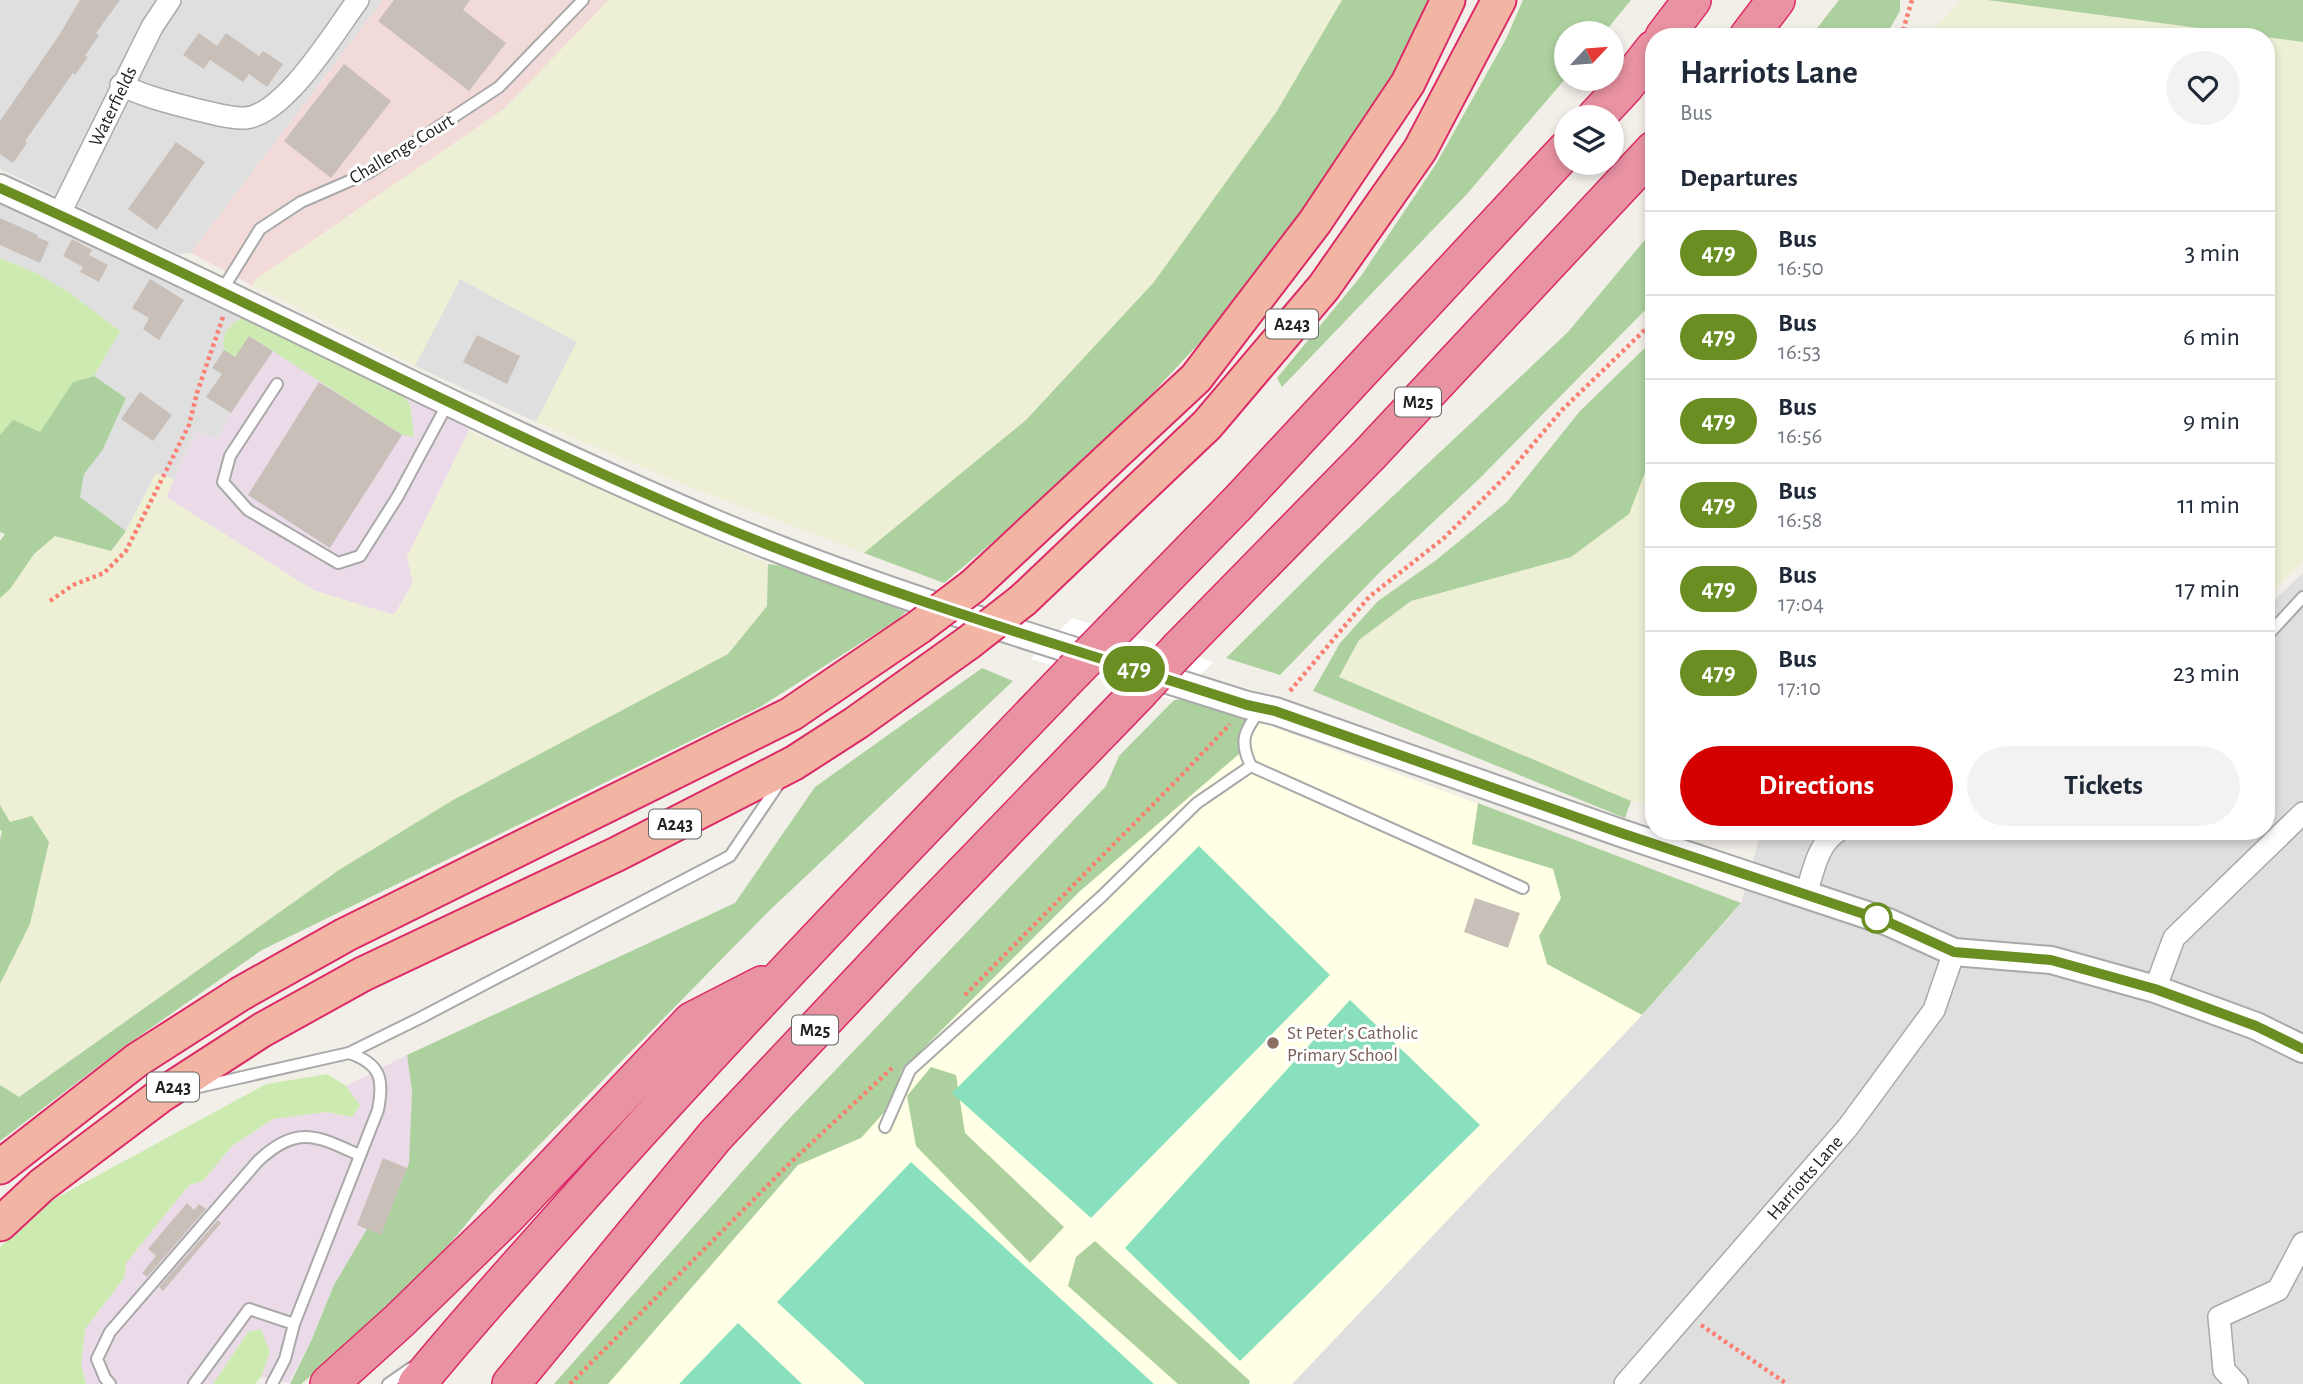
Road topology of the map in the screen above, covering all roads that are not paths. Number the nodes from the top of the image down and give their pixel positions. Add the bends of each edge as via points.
1 (170, 0) edge
2 (358, 0) edge
3 (583, 0) edge
4 (1448, 0) edge
5 (1499, 0) edge
6 (1692, 0) edge
7 (1776, 0) edge
8 (1671, 28) edge
9 (1755, 28) edge
10 (1645, 60) edge
11 (121, 85) junction
12 (1608, 105) edge
13 (1645, 160) edge
14 (1554, 163) edge
15 (0, 188) edge
16 (59, 215) junction
17 (226, 294) junction
18 (277, 384) dead end
19 (448, 403) junction
20 (2303, 597) edge
21 (2275, 627) edge
22 (1268, 710) junction
23 (794, 763) junction
24 (1251, 766) junction
25 (2303, 813) edge
26 (1829, 840) edge
27 (1523, 888) dead end
28 (1806, 894) junction
29 (1954, 952) junction
30 (784, 973) junction
31 (2155, 989) junction
32 (2303, 1049) edge
33 (349, 1053) junction
34 (160, 1096) junction
35 (885, 1128) dead end
36 (359, 1155) junction
37 (0, 1167) edge
38 (0, 1224) edge
39 (2303, 1243) edge
40 (294, 1324) junction
41 (453, 1340) junction
42 (110, 1384) edge
43 (194, 1384) edge
44 (272, 1384) edge
45 (329, 1384) edge
46 (388, 1384) edge
47 (417, 1384) edge
48 (511, 1384) edge
49 (1625, 1384) edge
50 (2237, 1384) edge

1 - 11 street, Waterfields
2 - 11 street via 283,99 256,115 226,117 153,99
3 - 17 lane, Challenge Court via 499,87 370,172 302,202 260,229
4 - 37 highway, A243, bridge via 1400,95 1315,222 1196,378 973,586 791,713 345,935 240,994 136,1060
5 - 23 highway, A243, bridge via 1420,150 1324,287 1207,425 1023,600
6 - 8 highway
7 - 9 highway
10 - 12 highway
11 - 16 street, Waterfields
13 - 48 highway, M25, bridge via 1369,455 715,1136
14 - 30 highway, bridge via 1238,503
15 - 16 street
16 - 17 street
17 - 19 street
18 - 19 lane via 230,456 223,482 248,510 338,563 360,556
19 - 22 street via 817,564 898,594
20 - 21 lane
22 - 24 lane via 1245,729 1245,753
22 - 28 street
23 - 33 lane via 730,856
23 - 34 highway, A243 via 617,854 363,974 262,1030
24 - 27 lane
24 - 35 lane via 1197,803 911,1070
25 - 31 street via 2174,939
26 - 28 street via 1820,851
28 - 29 street via 1888,922
29 - 31 street via 2051,960
29 - 49 street, Harriotts Lane via 1934,1010 1848,1127
30 - 41 highway
30 - 45 highway via 692,1021 506,1217
31 - 32 street via 2256,1026
33 - 34 lane
33 - 36 lane via 376,1068 382,1089
34 - 38 highway, A243 via 42,1185
36 - 40 lane
36 - 42 lane via 321,1137 296,1137 272,1148 110,1332 97,1359
39 - 50 street via 2278,1290 2219,1317 2224,1370
40 - 43 lane via 249,1309
40 - 44 lane via 285,1359
41 - 46 lane
41 - 47 highway

